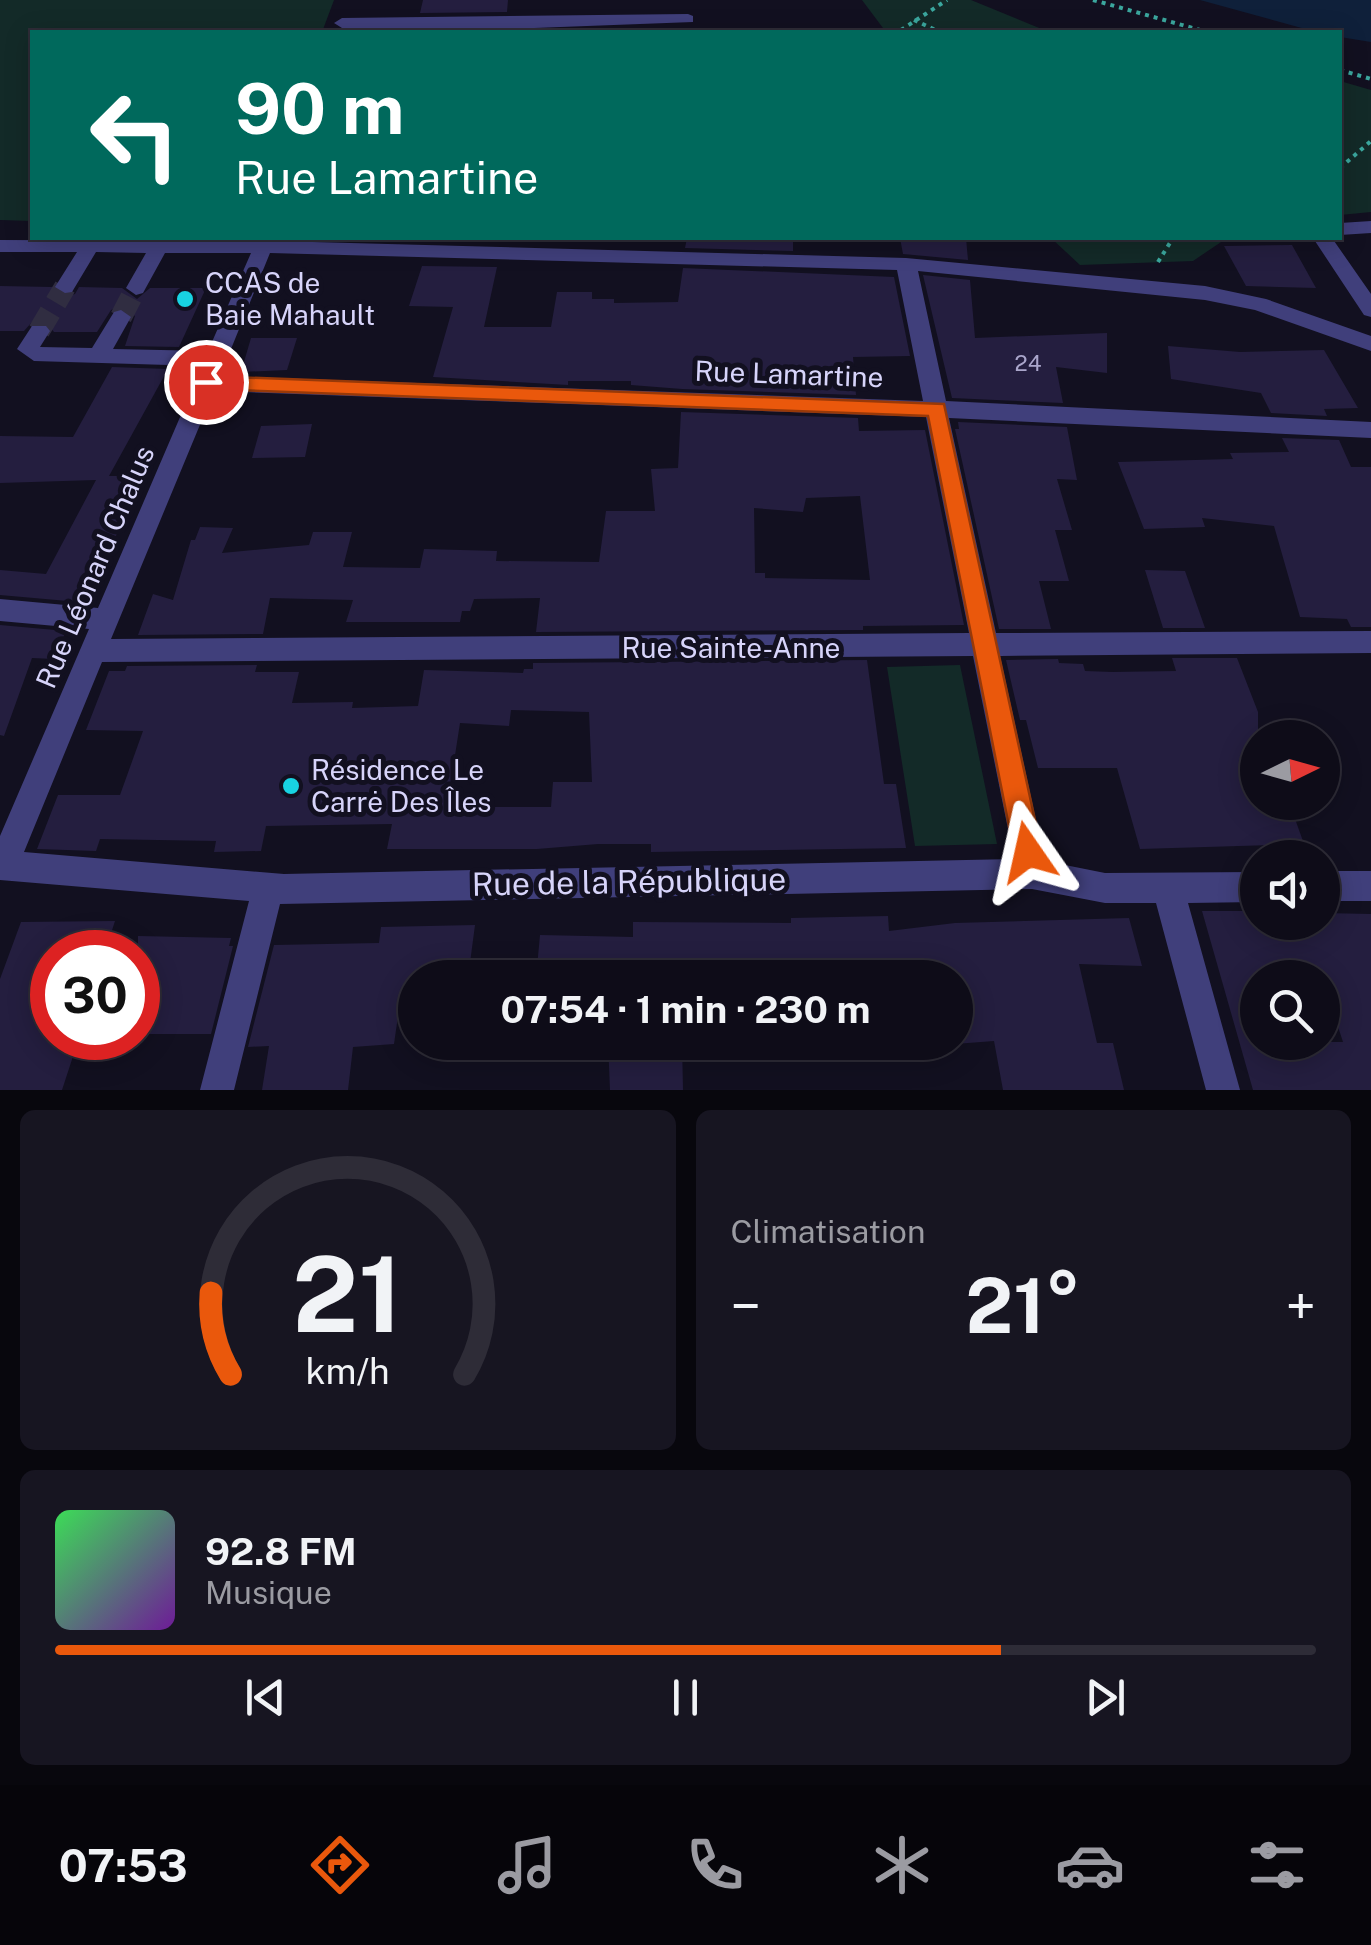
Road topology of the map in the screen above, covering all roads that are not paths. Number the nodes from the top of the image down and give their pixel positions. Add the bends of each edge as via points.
1 (688, 19) dead end
2 (343, 22) edge
3 (1371, 227) edge
4 (1342, 228) edge
5 (1323, 240) edge
6 (265, 242) edge
7 (0, 246) edge
8 (89, 248) junction
9 (158, 248) junction
10 (906, 264) junction
11 (65, 287) tunnel mouth
12 (136, 288) tunnel mouth
13 (1371, 310) edge
14 (120, 317) tunnel mouth
15 (39, 331) dead end
16 (1371, 344) edge
17 (99, 354) junction
18 (211, 371) junction
19 (937, 409) junction
20 (1371, 430) edge
21 (0, 610) edge
22 (104, 620) junction
23 (1371, 642) edge
24 (988, 647) junction
25 (90, 651) junction
26 (2, 865) edge
27 (1032, 874) junction
28 (1340, 886) edge
29 (1371, 886) edge
30 (1240, 887) edge
31 (268, 888) junction
32 (1168, 888) junction
33 (217, 1090) edge
34 (1223, 1090) edge

1 - 2 street
3 - 4 street
5 - 13 street
6 - 9 street
6 - 10 street
6 - 18 street, Rue Léonard Chalus
7 - 8 street
8 - 9 street
8 - 11 street
9 - 12 street
10 - 16 street via 1205,292
10 - 19 street
14 - 17 street
15 - 17 street, Rue Lamartine via 28,349 34,354
17 - 18 street, Rue Lamartine
18 - 19 street, Rue Lamartine
18 - 22 street, Rue Léonard Chalus
19 - 20 street, Rue Lamartine
19 - 24 street
21 - 22 street
22 - 25 street, Rue Léonard Chalus
23 - 24 street, Rue Sainte-Anne
24 - 25 street, Rue Sainte-Anne
24 - 27 street
25 - 26 street, Rue Léonard Chalus
26 - 31 street, Rue de la République
27 - 31 street, Rue de la République
27 - 32 street, Rue de la République via 1104,888
28 - 29 street
30 - 32 street, Rue de la République
31 - 33 street
32 - 34 street

